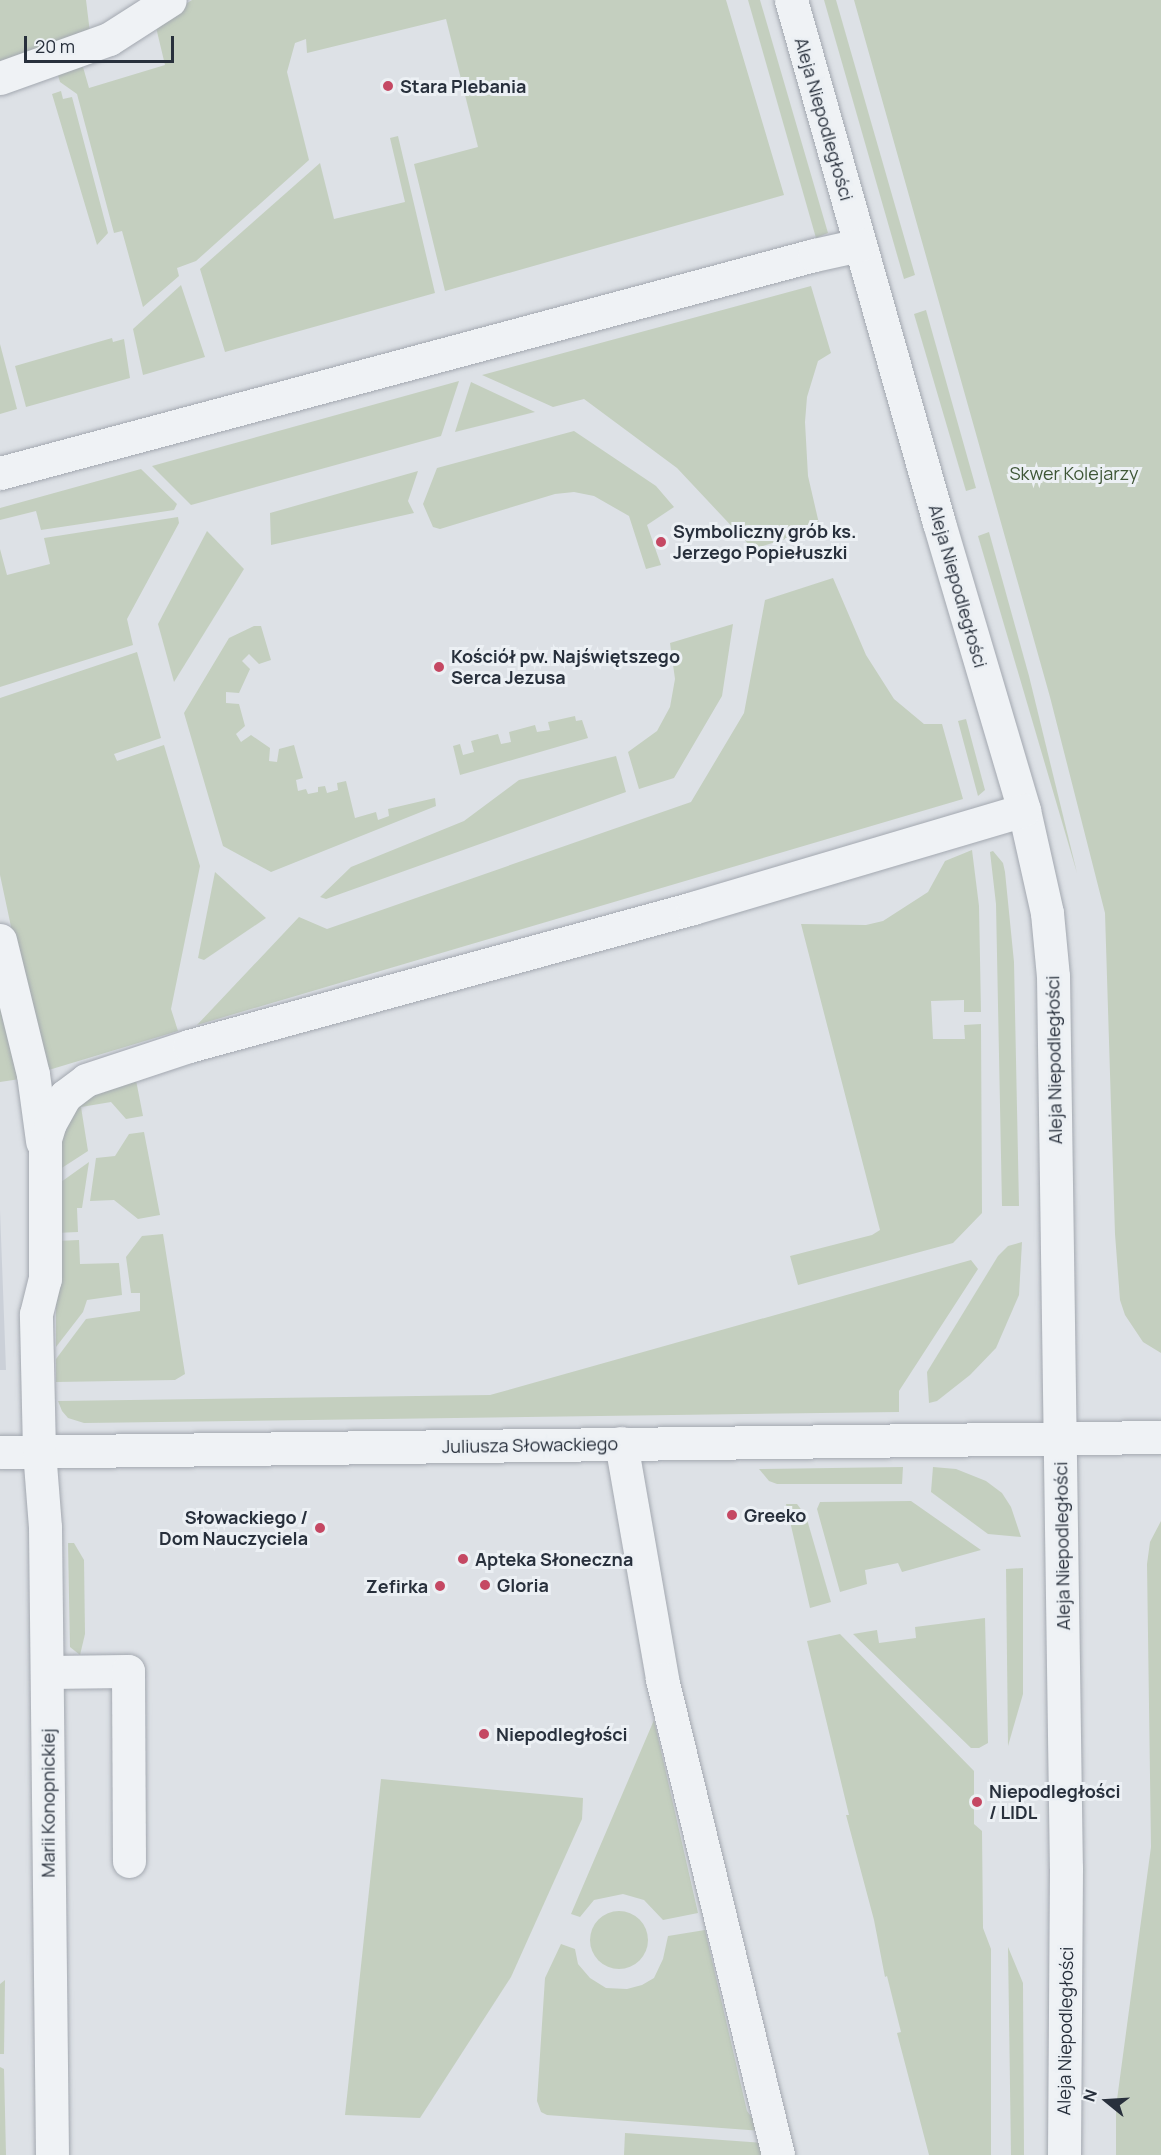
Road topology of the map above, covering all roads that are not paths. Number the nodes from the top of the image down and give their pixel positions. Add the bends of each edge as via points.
1 (170, 0) edge
2 (791, 0) edge
3 (0, 78) edge
4 (860, 245) junction
5 (0, 473) edge
6 (1024, 810) junction
7 (0, 940) edge
8 (44, 1155) junction
9 (1161, 1437) edge
10 (1060, 1438) junction
11 (621, 1443) junction
12 (0, 1452) edge
13 (39, 1452) junction
14 (47, 1672) junction
15 (129, 1861) dead end
16 (52, 2155) edge
17 (778, 2155) edge
18 (1064, 2155) edge

1 - 3 street via 110,39
2 - 4 street, Aleja Niepodległości
4 - 5 street
4 - 6 street, Aleja Niepodległości
6 - 8 street via 693,908 189,1046 86,1080 56,1108
6 - 10 street, Aleja Niepodległości via 1047,913 1053,976
7 - 8 street via 33,1074
8 - 13 street, Marii Konopnickiej via 45,1279 36,1314
9 - 10 street, Juliusza Słowackiego
10 - 11 street, Juliusza Słowackiego
10 - 18 street, Aleja Niepodległości via 1066,1868
11 - 13 street, Juliusza Słowackiego
11 - 17 street via 662,1679
12 - 13 street, Juliusza Słowackiego
13 - 14 street, Marii Konopnickiej via 45,1527
14 - 15 street via 128,1671
14 - 16 street, Marii Konopnickiej

